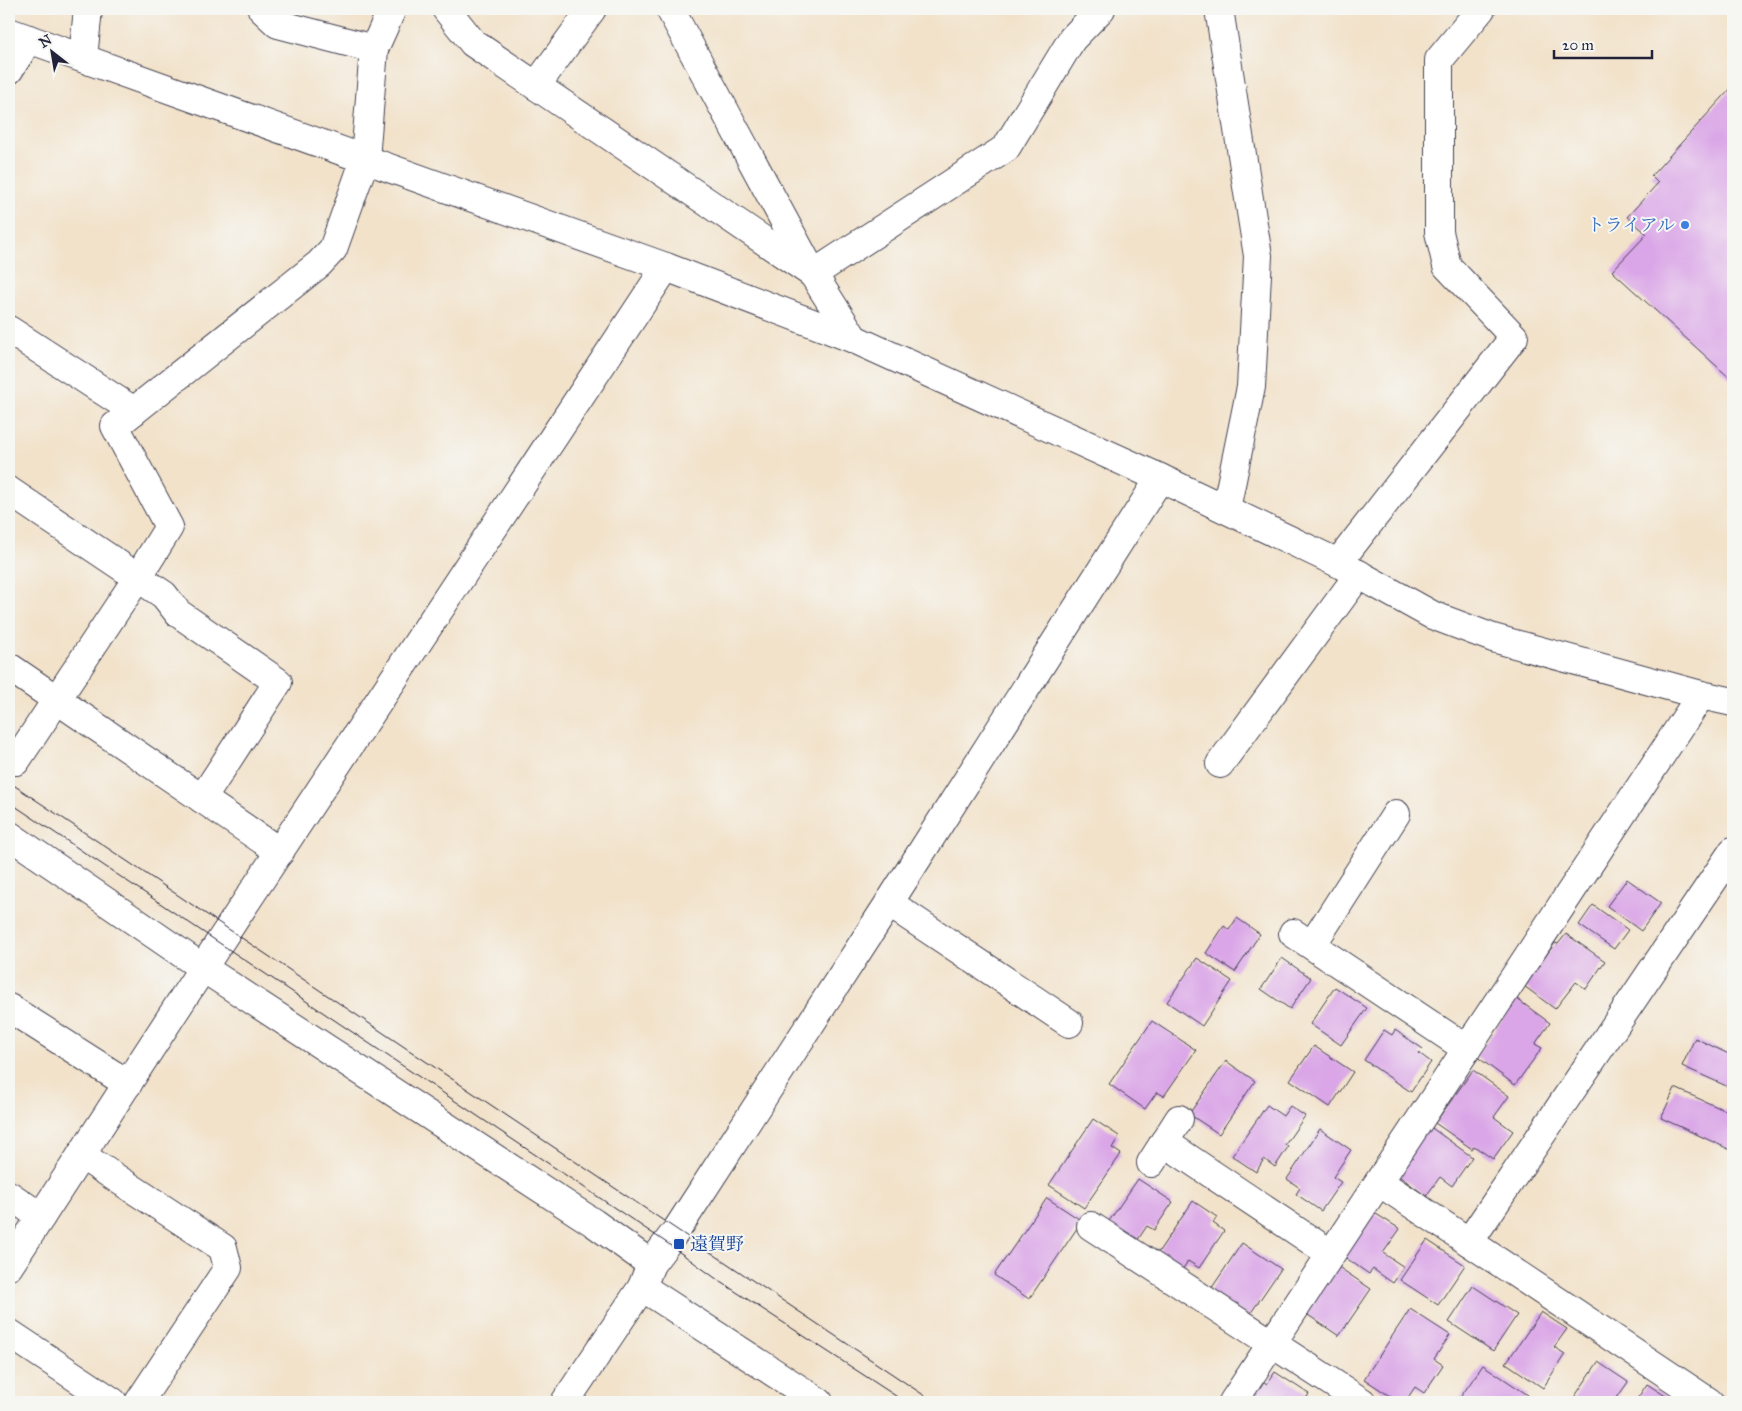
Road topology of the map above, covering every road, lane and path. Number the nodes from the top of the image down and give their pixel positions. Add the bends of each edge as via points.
1 (88, 9) edge
2 (262, 9) edge
3 (392, 9) edge
4 (446, 9) edge
5 (592, 9) edge
6 (670, 9) edge
7 (1100, 9) edge
8 (1219, 9) edge
9 (1481, 9) edge
10 (19, 36) edge
11 (374, 49) junction
12 (83, 58) junction
13 (9, 70) edge
14 (536, 86) junction
15 (365, 160) junction
16 (666, 267) junction
17 (813, 274) junction
18 (9, 330) edge
19 (854, 339) junction
20 (134, 411) junction
21 (1160, 478) junction
22 (9, 491) edge
23 (1226, 509) junction
24 (1348, 569) junction
25 (138, 578) junction
26 (9, 667) edge
27 (1701, 694) junction
28 (57, 700) junction
29 (1733, 702) edge
30 (16, 761) dead end
31 (1220, 764) dead end
32 (202, 799) junction
33 (1396, 814) dead end
34 (9, 834) edge
35 (280, 852) junction
36 (1729, 865) edge
37 (889, 903) junction
38 (203, 968) junction
39 (9, 1008) edge
40 (1069, 1023) dead end
41 (1467, 1049) junction
42 (128, 1084) junction
43 (1179, 1119) dead end
44 (81, 1156) junction
45 (1379, 1182) junction
46 (9, 1196) edge
47 (41, 1217) junction
48 (1091, 1226) dead end
49 (1469, 1242) junction
50 (1331, 1254) junction
51 (9, 1266) edge
52 (646, 1275) junction
53 (9, 1333) edge
54 (1273, 1343) junction
55 (113, 1402) edge
56 (139, 1402) edge
57 (565, 1402) edge
58 (819, 1402) edge
59 (1234, 1402) edge
60 (1362, 1402) edge
61 (1709, 1402) edge

1 - 12 street
2 - 11 street via 278,24
3 - 11 street
4 - 14 street via 473,43
5 - 14 street
6 - 17 street
7 - 17 street via 1072,39 1006,148
8 - 23 street via 1258,256 1251,387
9 - 24 street via 1439,60 1439,232 1447,266 1514,336
10 - 12 street
10 - 13 street
11 - 15 street
12 - 15 street
14 - 17 street
15 - 16 street
15 - 20 street via 333,249 320,264
16 - 19 street
16 - 35 street
17 - 19 street
18 - 20 street
19 - 21 street
20 - 25 street via 115,426 169,527
21 - 23 street
21 - 37 street
22 - 25 street
23 - 24 street
24 - 27 street via 1432,615 1493,638
24 - 31 street
25 - 28 street
25 - 32 street via 164,595 178,613 278,682
26 - 28 street
27 - 29 street
27 - 41 street
28 - 30 street
28 - 32 street
32 - 35 street
33 - 41 street via 1303,939
34 - 38 street
35 - 38 street
36 - 49 street
37 - 40 street
37 - 52 street
38 - 42 street
38 - 52 street via 594,1223
39 - 42 street
41 - 45 street
42 - 44 street
43 - 50 street via 1157,1153
44 - 47 street
44 - 56 street via 223,1248 228,1268
45 - 49 street
45 - 50 street
46 - 47 street
47 - 51 street
48 - 54 street
49 - 61 street
50 - 54 street
52 - 57 street
52 - 58 street
53 - 55 street
54 - 59 street
54 - 60 street

